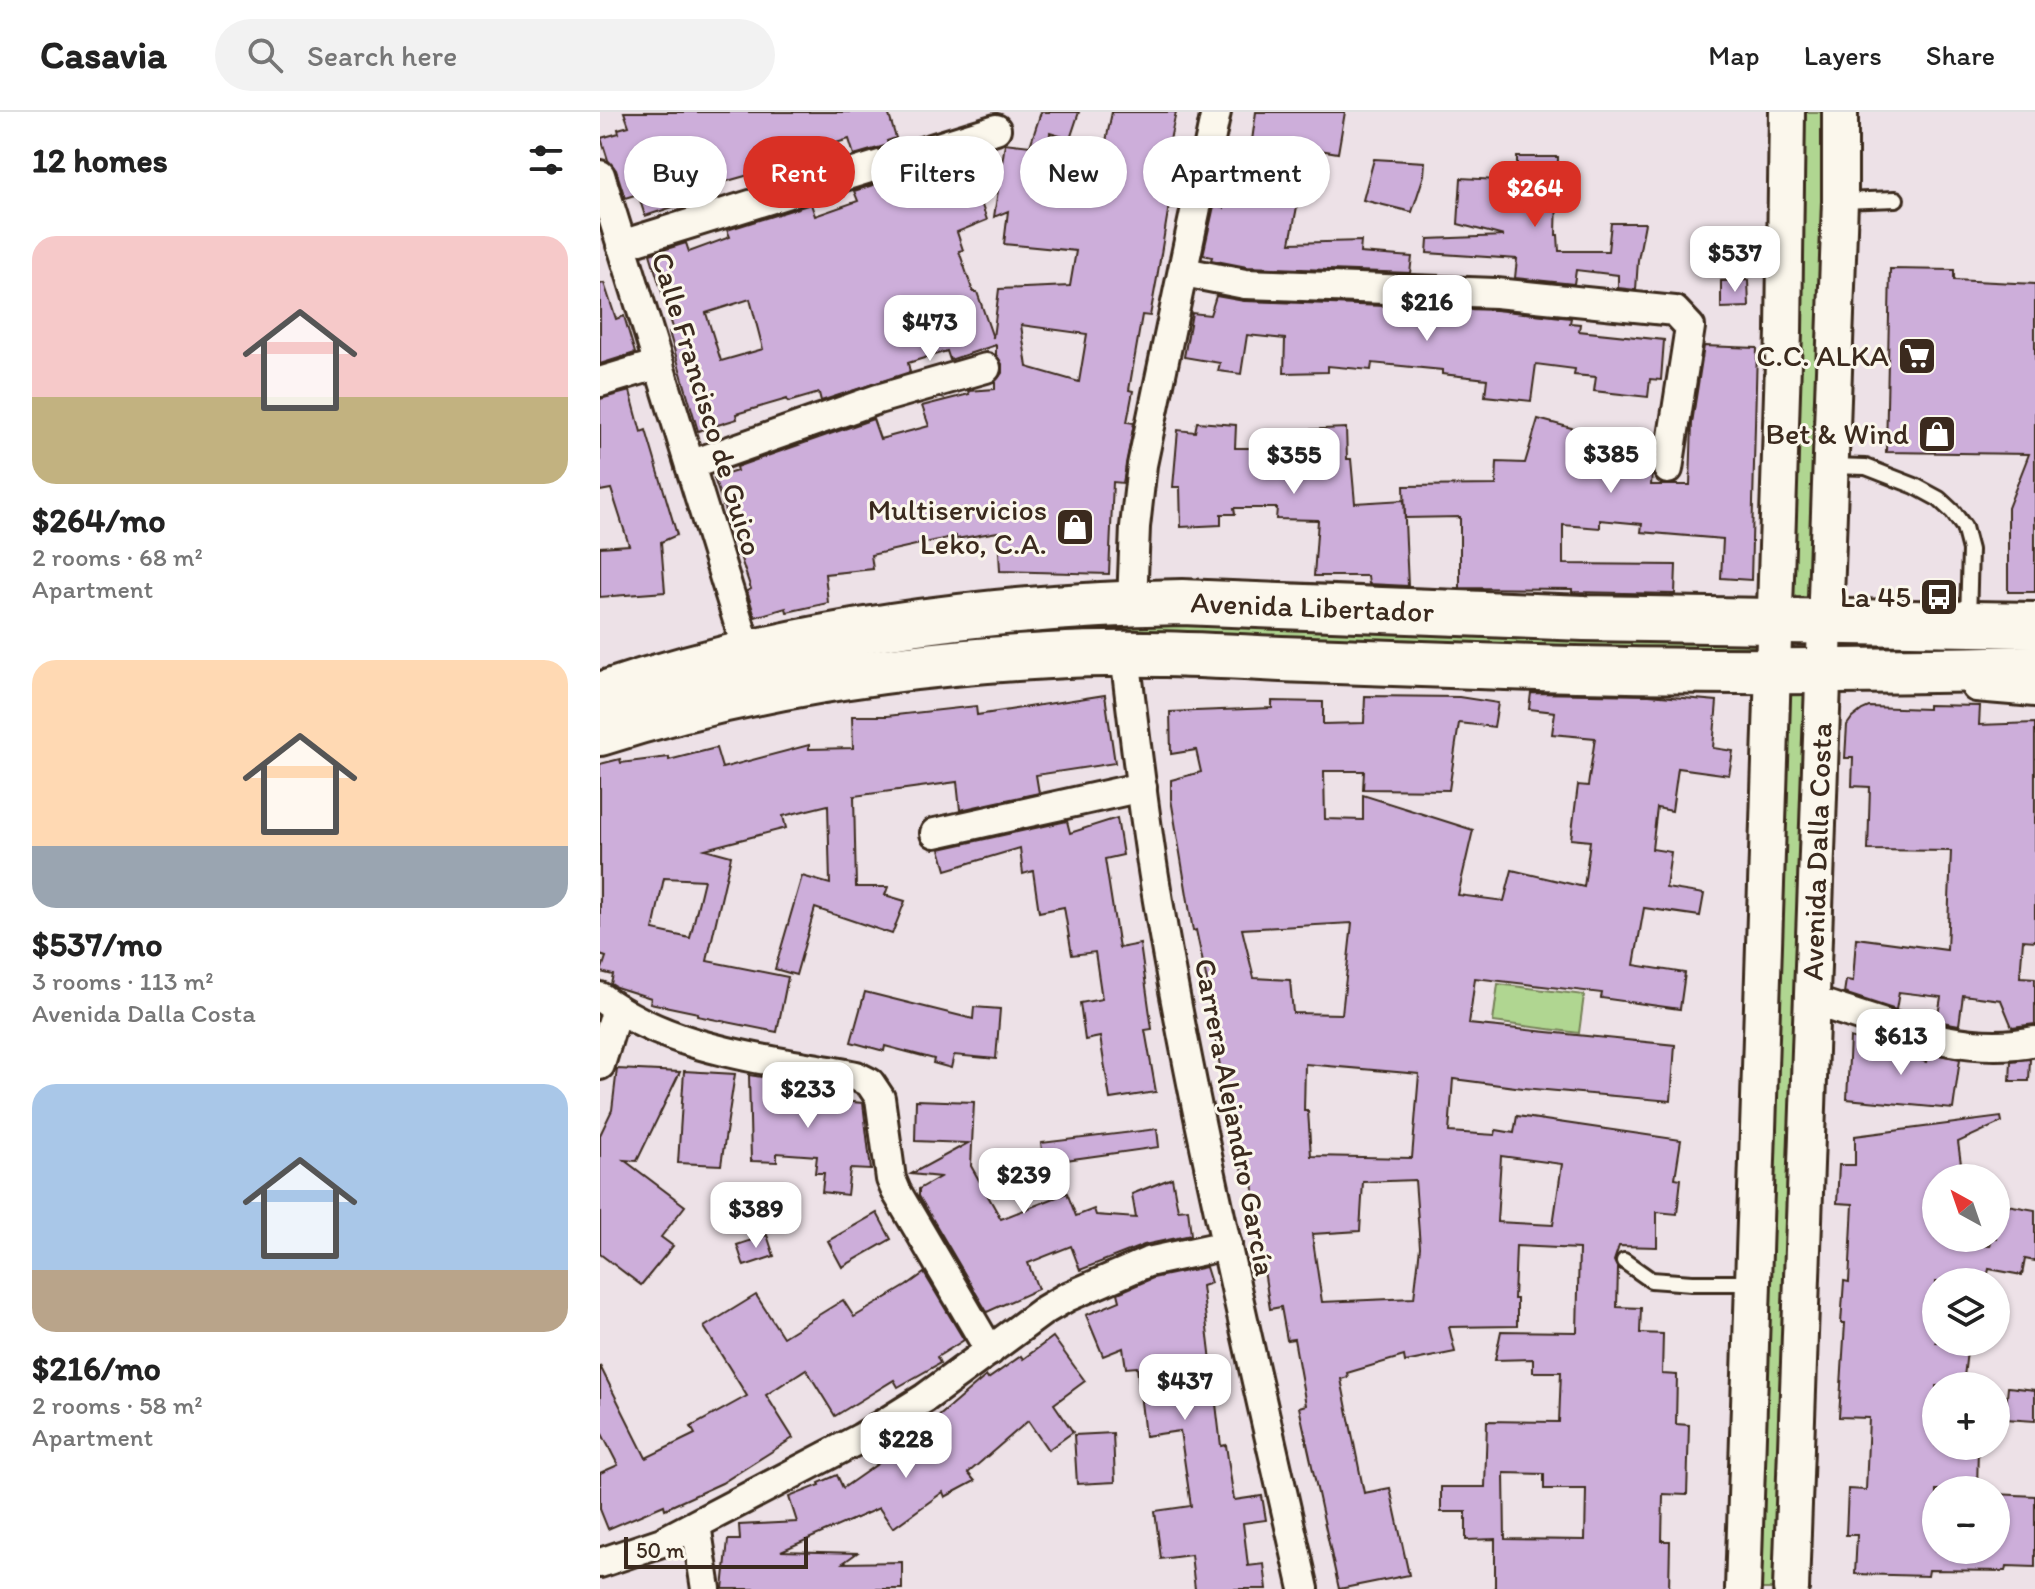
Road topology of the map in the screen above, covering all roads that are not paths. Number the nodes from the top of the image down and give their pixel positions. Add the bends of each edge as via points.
1 (1216, 112) edge
2 (1787, 112) edge
3 (1840, 112) edge
4 (996, 129) dead end
5 (600, 175) edge
6 (1896, 199) dead end
7 (1840, 201) junction
8 (621, 245) junction
9 (1184, 272) junction
10 (659, 364) junction
11 (986, 368) dead end
12 (600, 382) edge
13 (690, 465) junction
14 (1831, 466) junction
15 (1668, 469) dead end
16 (1132, 603) junction
17 (1774, 620) junction
18 (1826, 620) junction
19 (1968, 623) junction
20 (2035, 625) edge
21 (748, 653) junction
22 (1125, 655) junction
23 (2035, 668) edge
24 (1772, 672) junction
25 (1824, 673) junction
26 (2035, 692) edge
27 (600, 695) edge
28 (600, 733) edge
29 (1142, 787) junction
30 (935, 833) dead end
31 (1812, 1001) junction
32 (608, 1003) edge
33 (2035, 1041) edge
34 (600, 1065) edge
35 (1227, 1245) junction
36 (1624, 1261) dead end
37 (1754, 1283) junction
38 (990, 1351) junction
39 (696, 1525) junction
40 (600, 1563) edge
41 (706, 1589) edge
42 (1304, 1589) edge
43 (1743, 1589) edge
44 (1791, 1589) edge

1 - 9 street
2 - 17 street, Avenida Dalla Costa
3 - 7 street, Avenida Dalla Costa
4 - 8 street
5 - 8 street, Calle Francisco de Guico
6 - 7 lane
7 - 14 street, Avenida Dalla Costa
8 - 10 street, Calle Francisco de Guico
9 - 15 street via 1245,284 1496,293 1675,311 1690,327
9 - 16 street via 1142,465
10 - 12 street
10 - 13 street, Calle Francisco de Guico
11 - 13 street via 878,399
13 - 21 street, Calle Francisco de Guico
14 - 18 street, Avenida Dalla Costa
14 - 19 lane via 1866,467 1915,486 1953,512 1970,550
16 - 17 main road, Avenida Libertador
16 - 21 main road, Avenida Libertador via 896,624
17 - 18 main road, Avenida Libertador
17 - 24 street, Avenida Dalla Costa
18 - 19 main road, Avenida Libertador
18 - 25 street, Avenida Dalla Costa
19 - 20 main road, Avenida Libertador
21 - 27 main road, Avenida Libertador
22 - 24 main road, Avenida Libertador
22 - 28 main road, Avenida Libertador via 1051,655 849,677 708,702
22 - 29 street, Carrera Alejandro García
23 - 25 main road, Avenida Libertador
24 - 25 main road, Avenida Libertador
24 - 37 street, Avenida Dalla Costa
25 - 26 street, Avenida Libertador
25 - 31 street, Avenida Dalla Costa
29 - 30 street
29 - 35 street, Carrera Alejandro García via 1158,901
31 - 33 street via 1968,1045
31 - 44 street, Avenida Dalla Costa
32 - 34 street
32 - 38 street via 663,1034 696,1045 870,1083 880,1098 896,1191
35 - 38 street via 1148,1262 1101,1280 1043,1311
35 - 42 street, Carrera Alejandro García
36 - 37 lane via 1651,1280
37 - 43 street, Avenida Dalla Costa
38 - 39 street via 861,1438
39 - 40 street
39 - 41 street

